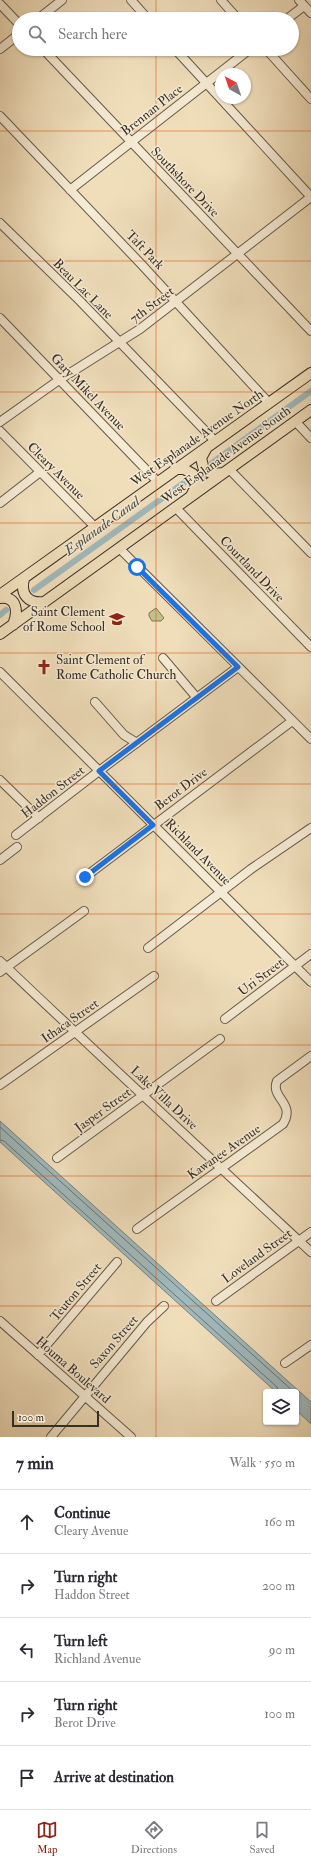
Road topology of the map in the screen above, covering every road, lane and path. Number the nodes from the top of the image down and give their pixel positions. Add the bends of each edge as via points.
1 (62, 0) edge
2 (131, 0) edge
3 (221, 0) edge
4 (302, 3) edge
5 (0, 4) edge
6 (47, 12) edge
7 (142, 12) edge
8 (232, 12) edge
9 (294, 12) edge
10 (311, 13) edge
11 (12, 17) edge
12 (12, 40) edge
13 (0, 49) edge
14 (50, 56) edge
15 (182, 56) edge
16 (241, 56) edge
17 (272, 56) edge
18 (207, 83) junction
19 (311, 99) edge
20 (0, 116) edge
21 (131, 142) junction
22 (70, 190) junction
23 (311, 197) edge
24 (0, 223) edge
25 (238, 254) junction
26 (176, 302) junction
27 (0, 318) edge
28 (311, 331) edge
29 (119, 342) junction
30 (311, 373) edge
31 (60, 380) junction
32 (269, 403) junction
33 (311, 410) edge
34 (0, 422) edge
35 (295, 422) junction
36 (0, 431) edge
37 (311, 438) edge
38 (211, 444) junction
39 (175, 469) junction
40 (226, 471) junction
41 (40, 472) junction
42 (158, 482) junction
43 (191, 496) junction
44 (0, 503) edge
45 (175, 508) junction
46 (95, 527) junction
47 (119, 548) junction
48 (311, 553) edge
49 (24, 579) junction
50 (0, 596) edge
51 (44, 602) junction
52 (13, 625) junction
53 (0, 634) edge
54 (311, 647) edge
55 (163, 658) dead end
56 (238, 667) junction
57 (0, 672) edge
58 (197, 698) junction
59 (95, 702) dead end
60 (292, 721) junction
61 (311, 739) edge
62 (137, 743) junction
63 (99, 771) junction
64 (0, 780) edge
65 (39, 818) junction
66 (153, 825) junction
67 (311, 828) edge
68 (16, 835) dead end
69 (17, 847) dead end
70 (0, 860) edge
71 (85, 877) dead end
72 (221, 892) junction
73 (84, 911) dead end
74 (148, 948) dead end
75 (311, 954) edge
76 (0, 961) edge
77 (295, 966) junction
78 (3, 970) edge
79 (154, 976) dead end
80 (311, 982) edge
81 (225, 1019) dead end
82 (74, 1033) junction
83 (220, 1039) dead end
84 (311, 1056) edge
85 (0, 1085) edge
86 (144, 1095) junction
87 (58, 1158) dead end
88 (222, 1168) junction
89 (137, 1228) dead end
90 (311, 1232) edge
91 (299, 1241) junction
92 (311, 1252) edge
93 (117, 1262) dead end
94 (216, 1301) dead end
95 (164, 1306) dead end
96 (0, 1321) edge
97 (311, 1345) edge
98 (38, 1355) junction
99 (285, 1363) dead end
100 (84, 1396) junction
101 (51, 1437) edge
102 (131, 1437) edge

1 - 6 street
2 - 7 street
3 - 8 street
4 - 9 street
4 - 10 street
5 - 11 street
12 - 13 street
14 - 21 street, Southshore Drive
15 - 18 street
16 - 18 street, Brennan Place
17 - 19 street
18 - 21 street, Brennan Place
18 - 23 street
20 - 22 street, Taft Park
21 - 22 street, Brennan Place
21 - 25 street, Southshore Drive
22 - 26 street, Taft Park
23 - 25 street, 7th Street
24 - 29 street, Beau Lac Lane
25 - 26 street, 7th Street
25 - 28 street, Southshore Drive
26 - 29 street, 7th Street
26 - 32 street, Taft Park
27 - 31 street, Gary Mikel Avenue
29 - 31 street, 7th Street
29 - 38 street, Beau Lac Lane
30 - 32 main road, West Esplanade Avenue North
31 - 34 street, 7th Street
31 - 42 street, Gary Mikel Avenue
32 - 38 main road, West Esplanade Avenue North
33 - 35 main road, West Esplanade Avenue South
35 - 37 street
35 - 40 main road, West Esplanade Avenue South
36 - 41 street, Cleary Avenue
38 - 39 main road, West Esplanade Avenue North
38 - 40 main road via 200,458 204,470 213,474
39 - 42 main road, West Esplanade Avenue North
39 - 43 main road via 184,469 193,474 197,486
40 - 43 main road, West Esplanade Avenue South
40 - 48 street
41 - 44 street
41 - 46 street, Cleary Avenue
42 - 46 main road, West Esplanade Avenue North
43 - 45 main road, West Esplanade Avenue South
45 - 47 main road, West Esplanade Avenue South
45 - 54 street, Courtland Drive
46 - 49 main road, West Esplanade Avenue North
47 - 51 main road, West Esplanade Avenue South
47 - 56 street
49 - 50 main road, West Esplanade Avenue North
49 - 51 main road via 22,587 25,596 31,601
50 - 52 main road via 8,598 16,606
51 - 52 main road, West Esplanade Avenue South
52 - 53 main road, West Esplanade Avenue South
55 - 58 street
56 - 58 street, Haddon Street
56 - 60 street
57 - 63 street, Richland Avenue
58 - 62 street, Haddon Street
59 - 62 street via 124,735
60 - 61 street
60 - 66 street, Berot Drive
62 - 63 street, Haddon Street
63 - 65 street, Haddon Street
63 - 66 street, Richland Avenue
64 - 65 street
65 - 68 street, Haddon Street
66 - 71 street, Berot Drive
66 - 72 street, Richland Avenue
67 - 72 street
69 - 70 street
72 - 74 street
72 - 77 street, Richland Avenue
73 - 78 street
75 - 77 street, Uri Street
76 - 78 street, Lake Villa Drive
77 - 80 street, Richland Avenue
77 - 81 street, Uri Street
78 - 82 street, Lake Villa Drive
79 - 82 street, Ithaca Street
82 - 85 street, Ithaca Street
82 - 86 street, Lake Villa Drive
83 - 86 street, Jasper Street
84 - 88 street, Kawanee Avenue via 280,1079 275,1086 286,1106 283,1124
86 - 87 street, Jasper Street
86 - 88 street, Lake Villa Drive
88 - 89 street, Kawanee Avenue
88 - 91 street, Lake Villa Drive
90 - 91 street, Loveland Street
91 - 92 street, Lake Villa Drive
91 - 94 street, Loveland Street
93 - 98 street, Teuton Street
95 - 100 street, Saxon Street via 147,1322
96 - 98 street, Houma Boulevard
97 - 99 street
98 - 100 street, Houma Boulevard
100 - 101 street
100 - 102 street, Houma Boulevard

